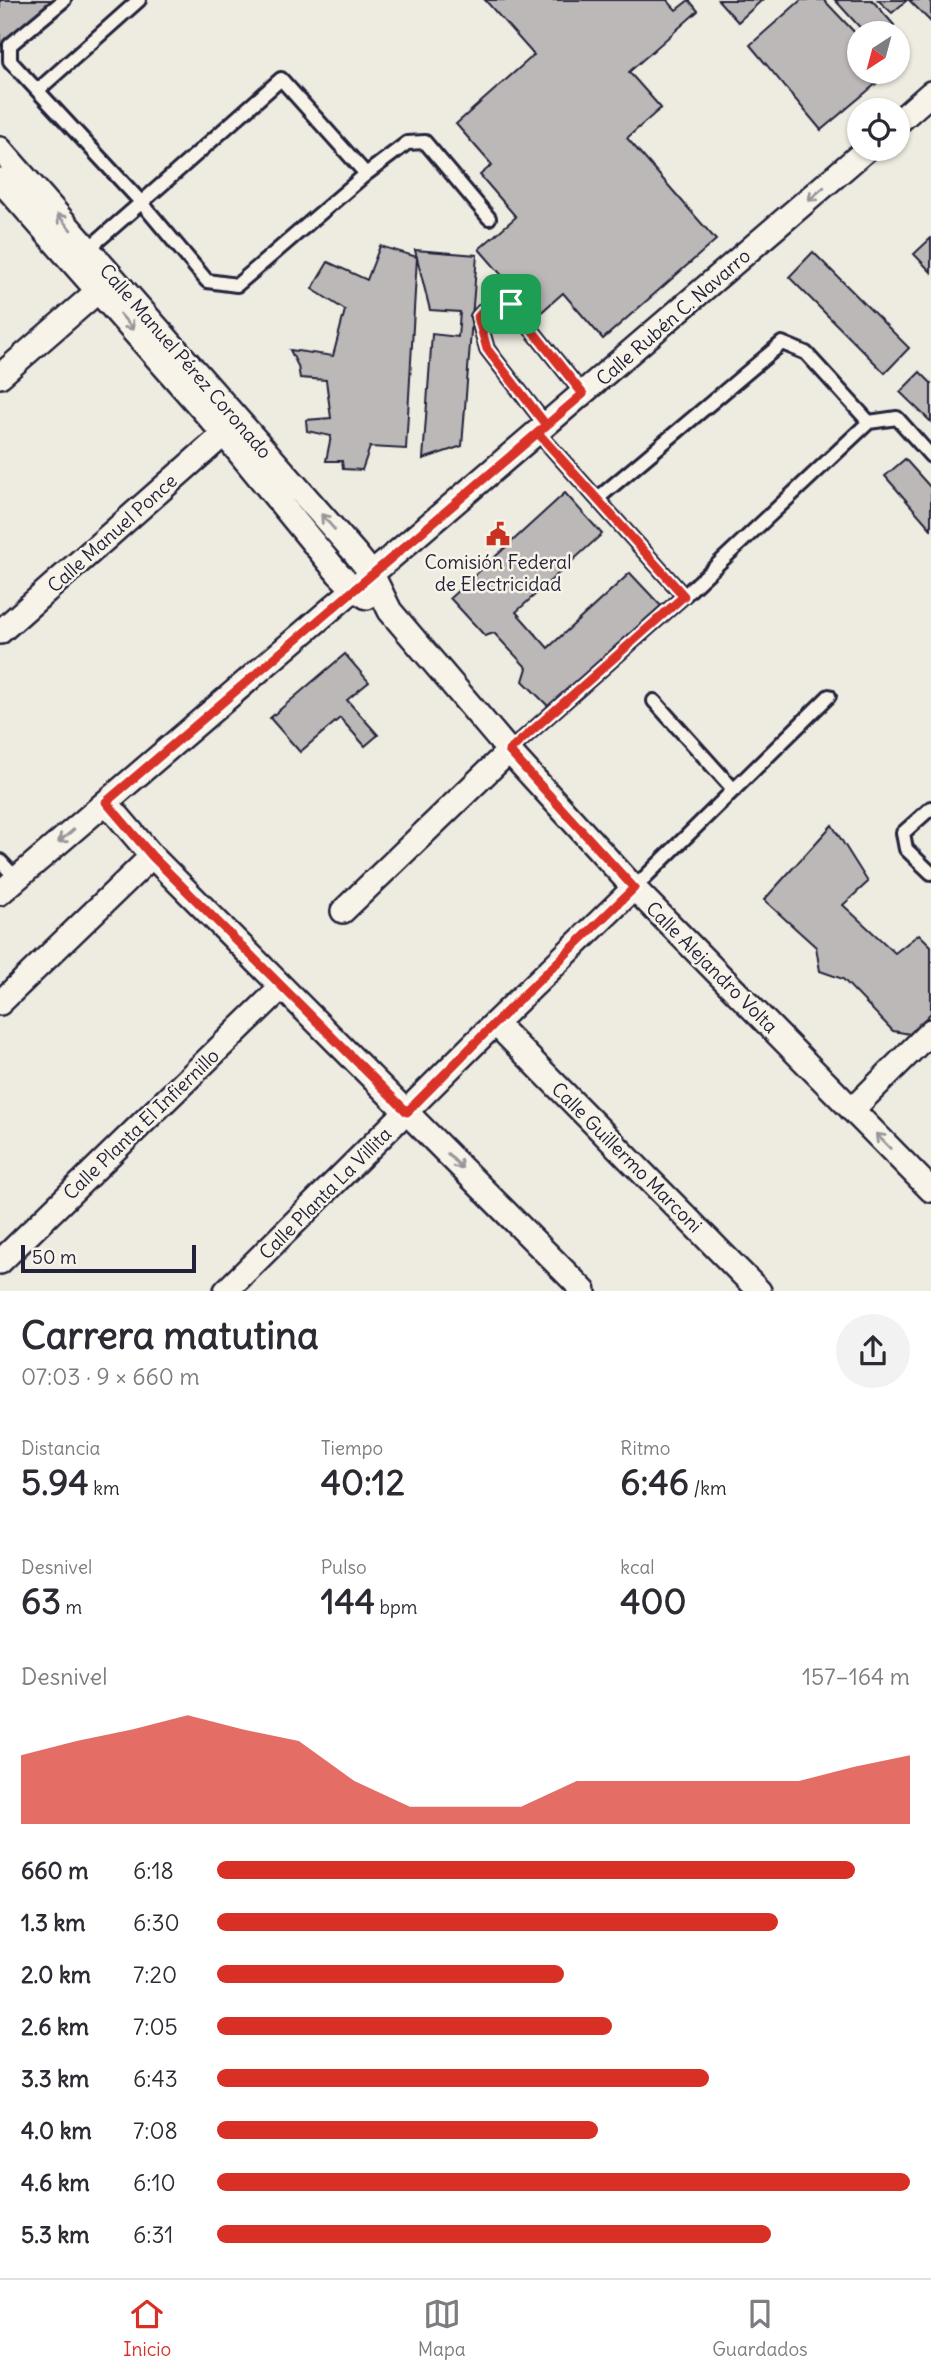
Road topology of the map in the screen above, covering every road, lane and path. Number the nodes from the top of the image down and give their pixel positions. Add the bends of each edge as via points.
1 (64, 0) edge
2 (139, 0) edge
3 (37, 90) junction
4 (931, 93) edge
5 (910, 111) edge
6 (0, 149) edge
7 (853, 161) edge
8 (366, 174) junction
9 (0, 180) edge
10 (141, 202) junction
11 (36, 205) junction
12 (489, 218) dead end
13 (88, 249) junction
14 (99, 290) junction
15 (0, 376) edge
16 (583, 394) junction
17 (869, 422) junction
18 (542, 429) junction
19 (224, 434) junction
20 (931, 456) edge
21 (597, 499) junction
22 (372, 574) junction
23 (354, 589) junction
24 (684, 596) junction
25 (390, 611) junction
26 (0, 632) edge
27 (829, 696) dead end
28 (654, 701) dead end
29 (509, 751) junction
30 (734, 790) junction
31 (106, 802) junction
32 (931, 808) edge
33 (152, 856) junction
34 (0, 861) edge
35 (931, 873) edge
36 (8, 885) edge
37 (634, 888) junction
38 (343, 911) dead end
39 (282, 987) junction
40 (0, 1003) edge
41 (495, 1023) junction
42 (931, 1031) edge
43 (852, 1110) junction
44 (407, 1112) junction
45 (931, 1190) edge
46 (0, 1262) edge
47 (226, 1291) edge
48 (584, 1291) edge
49 (759, 1291) edge

1 - 3 lane via 10,45 10,61
2 - 3 lane
3 - 10 lane
4 - 5 street
6 - 11 street, Calle Manuel Pérez Coronado
7 -> 16 street, Calle Rubén C. Navarro
8 - 10 lane via 237,285 207,281
8 - 10 lane via 281,79
8 - 12 lane via 407,143 425,142
9 - 11 street, Calle Manuel Pérez Coronado
10 - 13 lane
13 -> 11 street, Calle Manuel Pérez Coronado
11 - 14 street, Calle Manuel Pérez Coronado
22 -> 13 street, Calle Manuel Pérez Coronado
14 - 15 street
14 -> 19 street, Calle Manuel Pérez Coronado
16 - 18 street, Calle Rubén C. Navarro
16 - 18 lane via 511,304 493,300 478,317 487,349
17 - 20 lane via 897,418
17 - 21 lane via 806,353 782,344
17 - 24 lane
18 - 21 lane
18 - 22 street, Calle Rubén C. Navarro
19 - 23 street, Calle Manuel Pérez Coronado
19 - 26 street, Calle Manuel Ponce
21 - 24 lane
22 - 23 street, Calle Rubén C. Navarro
22 - 25 street, Calle Alejandro Volta
23 - 25 street, Calle Alejandro Volta
23 - 31 street, Calle Rubén C. Navarro
24 - 29 lane
25 - 29 street, Calle Alejandro Volta
27 - 30 lane
28 - 30 lane
29 - 37 street, Calle Alejandro Volta
29 - 38 street
30 - 37 lane
31 - 33 street
31 -> 36 street, Calle Rubén C. Navarro
32 - 35 lane via 903,833 906,849
33 - 39 street
33 - 40 street
34 - 36 lane
37 - 41 street, Calle Planta La Villita
37 - 43 street, Calle Alejandro Volta
39 - 44 street
39 - 46 street, Calle Planta El Infiernillo
41 - 44 street, Calle Planta La Villita
41 - 49 street, Calle Guillermo Marconi
42 - 43 street
45 -> 43 street, Calle Alejandro Volta
44 - 47 street, Calle Planta La Villita
44 -> 48 street

